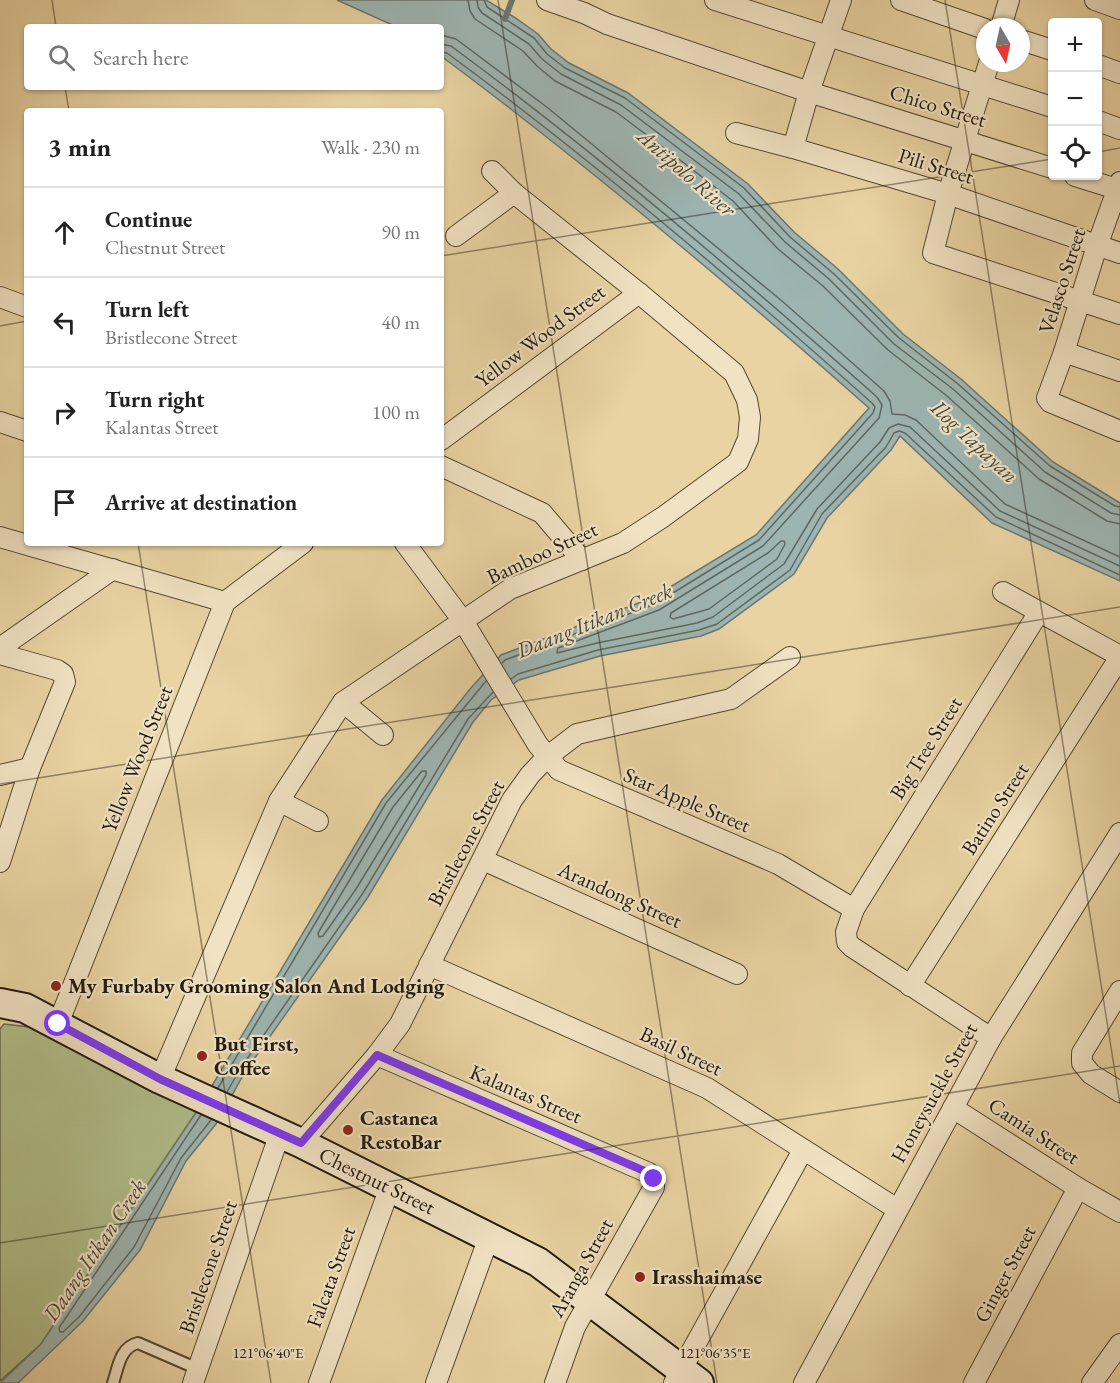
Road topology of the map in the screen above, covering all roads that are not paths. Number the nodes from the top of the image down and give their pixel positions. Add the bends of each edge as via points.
1 (547, 0) edge
2 (715, 0) edge
3 (841, 0) edge
4 (901, 0) edge
5 (1009, 0) edge
6 (1095, 0) edge
7 (1120, 9) edge
8 (1003, 18) edge
9 (976, 26) edge
10 (830, 36) junction
11 (1030, 43) edge
12 (1048, 48) edge
13 (1102, 66) edge
14 (986, 72) edge
15 (1120, 73) edge
16 (982, 85) junction
17 (809, 92) junction
18 (1048, 105) edge
19 (1102, 123) edge
20 (1120, 129) edge
21 (736, 133) dead end
22 (966, 139) junction
23 (793, 148) junction
24 (1048, 166) edge
25 (492, 171) dead end
26 (1091, 180) edge
27 (1119, 187) edge
28 (514, 193) junction
29 (948, 194) junction
30 (456, 236) dead end
31 (1097, 246) junction
32 (1120, 253) edge
33 (639, 293) junction
34 (0, 297) edge
35 (1081, 303) junction
36 (24, 306) edge
37 (1120, 314) edge
38 (1064, 352) junction
39 (1120, 371) edge
40 (0, 422) edge
41 (24, 430) edge
42 (1120, 431) edge
43 (444, 438) edge
44 (444, 467) edge
45 (0, 537) edge
46 (24, 544) edge
47 (32, 546) edge
48 (299, 546) edge
49 (407, 546) edge
50 (582, 560) junction
51 (113, 569) junction
52 (1003, 592) dead end
53 (225, 602) junction
54 (1039, 612) junction
55 (463, 621) junction
56 (0, 648) edge
57 (0, 654) edge
58 (1120, 656) edge
59 (790, 657) dead end
60 (343, 702) junction
61 (382, 735) dead end
62 (543, 751) junction
63 (30, 768) junction
64 (0, 775) edge
65 (279, 801) junction
66 (318, 821) dead end
67 (1120, 833) edge
68 (483, 860) junction
69 (0, 862) edge
70 (854, 909) junction
71 (429, 965) junction
72 (737, 974) dead end
73 (910, 986) junction
74 (1120, 991) edge
75 (0, 1004) edge
76 (58, 1024) junction
77 (991, 1038) junction
78 (377, 1055) junction
79 (160, 1079) junction
80 (1120, 1092) edge
81 (953, 1108) junction
82 (290, 1138) junction
83 (803, 1150) junction
84 (654, 1179) joint
85 (390, 1187) junction
86 (1078, 1188) junction
87 (897, 1209) junction
88 (1120, 1212) edge
89 (489, 1237) junction
90 (590, 1300) junction
91 (1120, 1344) edge
92 (195, 1376) edge
93 (685, 1378) edge
94 (113, 1383) edge
95 (319, 1383) edge
96 (436, 1383) edge
97 (555, 1383) edge
98 (804, 1383) edge
99 (974, 1383) edge
100 (1092, 1383) edge

1 - 17 street, Chico Street
2 - 10 street
3 - 10 street
4 - 9 street
5 - 8 street
6 - 7 street
10 - 16 street
10 - 17 street
11 - 12 street
13 - 15 street
14 - 16 street
16 - 18 street
16 - 22 street
17 - 22 street, Chico Street
17 - 23 street
19 - 20 street
21 - 23 street, Pili Street
22 - 24 street, Chico Street
22 - 29 street
23 - 29 street, Pili Street
25 - 28 street, Bamboo Street
26 - 27 street
27 - 31 street, Velasco Street
28 - 30 street
28 - 33 street, Bamboo Street
29 - 31 street, Pili Street
29 - 35 street via 932,249 934,255
31 - 32 street, Pili Street
31 - 35 street, Velasco Street
33 - 43 street, Yellow Wood Street
33 - 50 street, Bamboo Street via 734,373 747,400 748,439 738,462 691,497 623,543
34 - 36 street
35 - 37 street
35 - 38 street, Velasco Street
38 - 39 street
38 - 42 street, Velasco Street via 1047,398
40 - 41 street
44 - 50 street via 542,513
45 - 46 street
47 - 51 street
48 - 53 street
49 - 55 street, Star Apple Street
50 - 55 street, Bamboo Street via 510,589
51 - 53 street
51 - 56 street
52 - 54 street
53 - 76 street, Yellow Wood Street
54 - 58 street
54 - 70 street, Big Tree Street
55 - 60 street, Bamboo Street
55 - 62 street, Star Apple Street
57 - 63 street via 63,674 65,682
58 - 73 street, Batino Street
59 - 62 street, Bristlecone Street via 731,699 577,734
60 - 61 street
60 - 65 street, Bamboo Street
62 - 68 street, Bristlecone Street via 512,800
62 - 70 street, Star Apple Street via 559,771 778,864
63 - 64 street
63 - 69 street
65 - 66 street
65 - 79 street, Bamboo Street
67 - 77 street, Honeysuckle Street
68 - 71 street, Bristlecone Street
68 - 72 street, Arandong Street
70 - 73 street via 846,932 847,942
71 - 78 street, Bristlecone Street via 400,1024
71 - 83 street, Basil Street via 707,1088
73 - 77 street
74 - 80 street via 1082,1053 1082,1064 1091,1074
75 - 76 street, Chestnut Street via 25,1008
76 - 79 street, Chestnut Street
77 - 81 street, Honeysuckle Street
78 - 82 street, Bristlecone Street
78 - 84 street, Kalantas Street via 649,1173
79 - 82 street, Chestnut Street
81 - 86 street, Camia Street
81 - 87 street, Honeysuckle Street
82 - 85 street, Chestnut Street
82 - 92 street, Bristlecone Street
83 - 87 street, Basil Street
83 - 93 street
84 - 90 street, Aranga Street via 654,1187
85 - 89 street, Chestnut Street
85 - 95 street, Falcata Street
86 - 88 street, Camia Street
86 - 99 street, Ginger Street
87 - 98 street, Honeysuckle Street
89 - 90 street, Chestnut Street via 538,1262
89 - 96 street
90 - 93 street, Chestnut Street
90 - 97 street, Aranga Street via 575,1327
91 - 100 street
92 - 94 lane via 138,1343 125,1350

